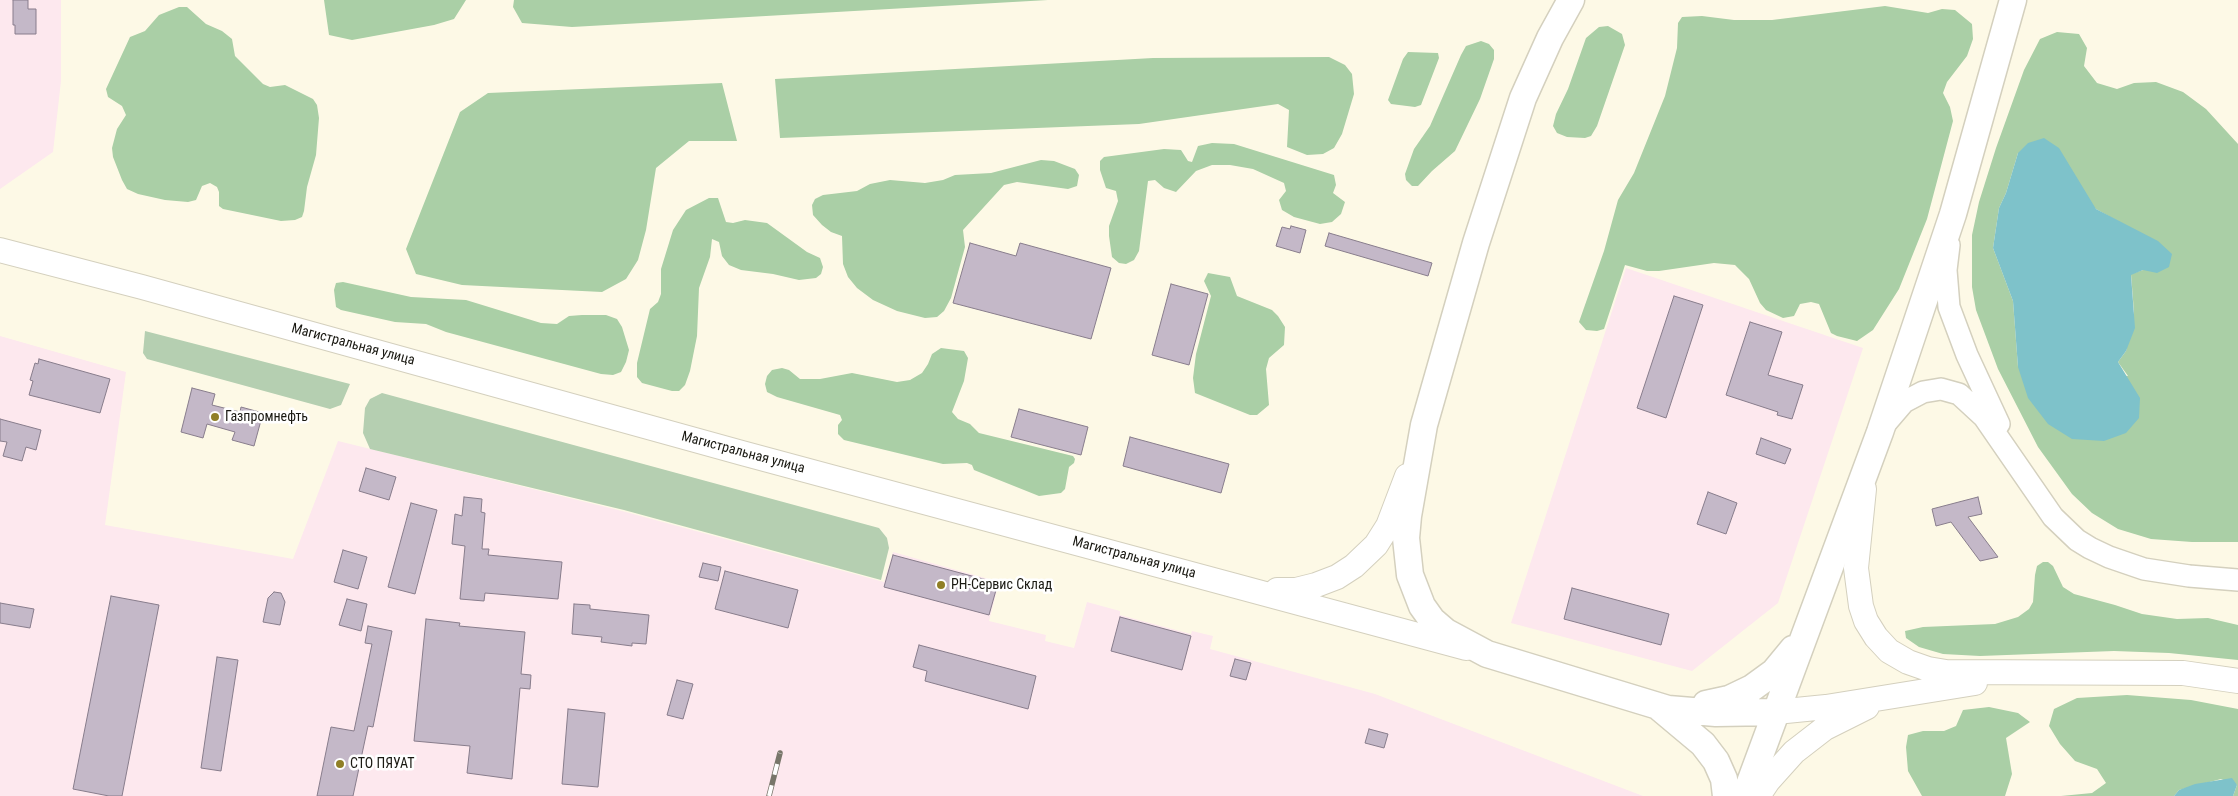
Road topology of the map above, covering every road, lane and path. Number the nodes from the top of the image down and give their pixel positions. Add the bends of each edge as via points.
1 (1571, 0) edge
2 (2013, 0) edge
3 (1953, 214) junction
4 (0, 250) edge
5 (1424, 425) junction
6 (1880, 432) junction
7 (2016, 463) junction
8 (1866, 470) junction
9 (2238, 580) edge
10 (1244, 586) junction
11 (1816, 604) junction
12 (1487, 654) junction
13 (2054, 673) junction
14 (2238, 681) edge
15 (1892, 697) junction
16 (1653, 703) junction
17 (1776, 712) junction
18 (1726, 796) edge
19 (1745, 796) edge
20 (1758, 796) edge

1 - 5 main road via 1523,98 1476,243
2 - 3 main road
3 - 6 main road
3 - 7 street via 1946,270 1950,306 1967,355
4 - 10 main road, Магистральная улица
5 - 10 main road via 1388,526 1376,545 1354,566 1337,577 1296,590
5 - 12 main road via 1408,516 1406,538 1410,575 1422,606 1432,620 1446,632
6 - 7 street via 1896,410 1914,395 1931,390 1950,391 1967,399 1979,412
6 - 8 main road
7 - 9 street via 2053,516 2090,548 2144,569
8 - 11 main road
8 - 13 main road via 1857,575 1861,606 1876,637 1890,651 1928,669
10 - 12 main road, Магистральная улица
11 - 16 main road via 1792,650 1774,672 1752,688 1729,699 1710,703
11 - 17 main road
12 - 16 main road
13 - 14 main road via 2183,673
13 - 15 main road
15 - 17 main road
15 - 20 main road via 1825,728 1794,752
16 - 17 main road via 1692,712
16 - 18 main road via 1704,744 1716,761
17 - 19 main road

